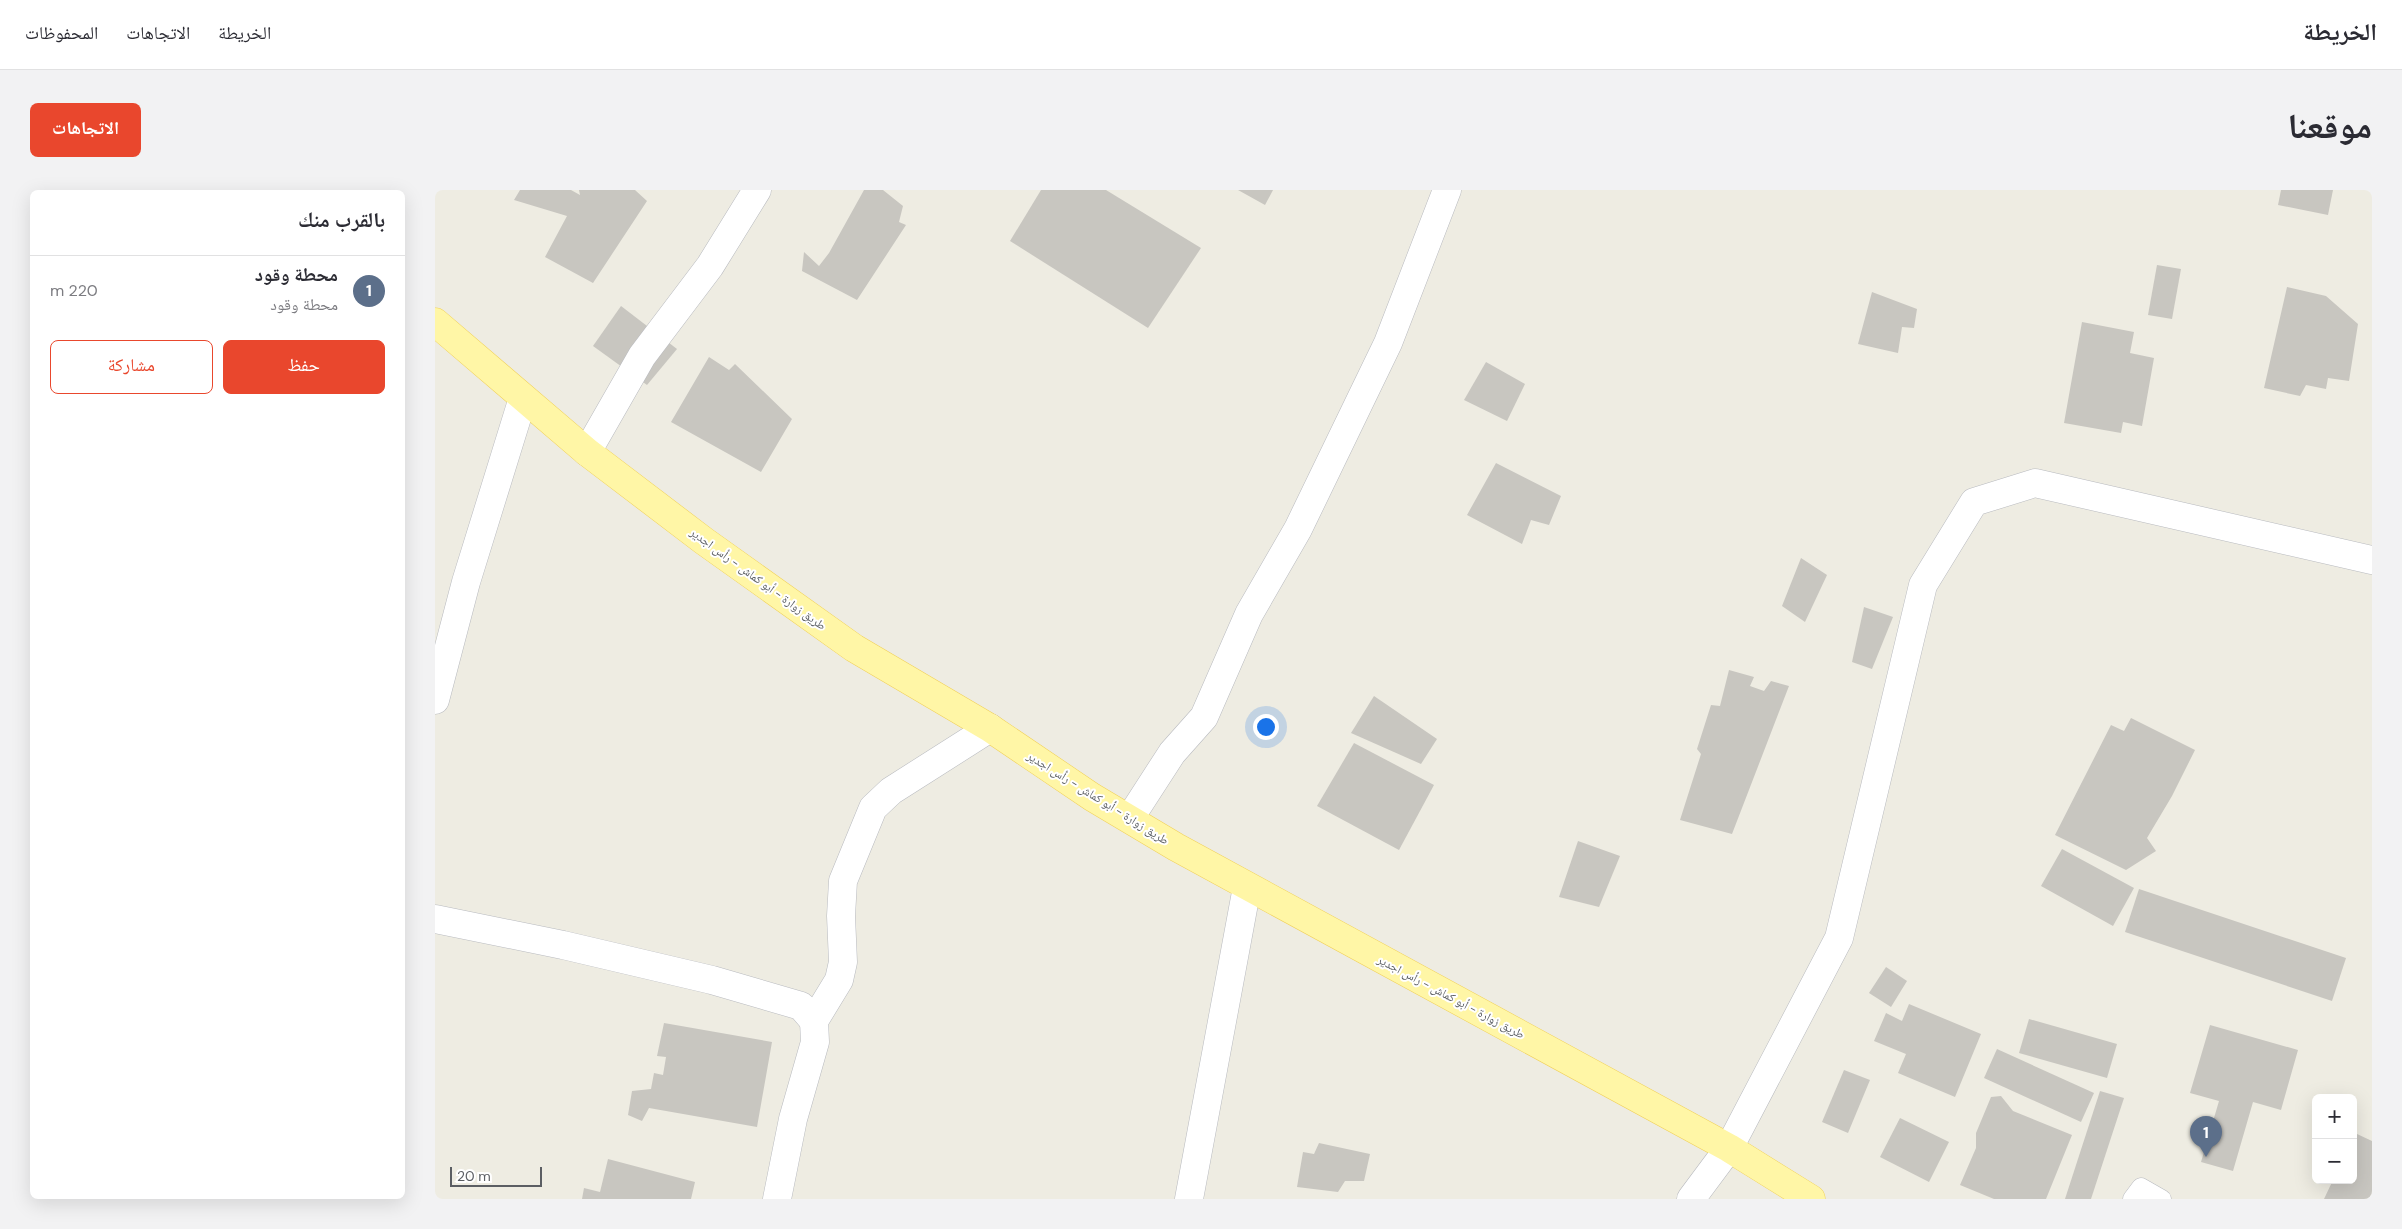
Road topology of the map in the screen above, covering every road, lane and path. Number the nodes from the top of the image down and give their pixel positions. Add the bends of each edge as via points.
1 (757, 190) edge
2 (1447, 190) edge
3 (435, 322) edge
4 (523, 398) junction
5 (587, 452) junction
6 (2372, 560) edge
7 (435, 700) edge
8 (990, 728) junction
9 (1130, 818) junction
10 (1247, 887) junction
11 (435, 919) edge
12 (814, 1020) junction
13 (1729, 1148) junction
14 (777, 1199) edge
15 (1189, 1199) edge
16 (1691, 1199) edge
17 (1811, 1199) edge
18 (2132, 1199) edge
19 (2162, 1199) edge

1 - 5 street via 710,266 642,356
2 - 9 street via 1388,343 1298,529 1249,614 1204,717 1172,753
3 - 4 main road, طريق زوارة - أبو كماش - رأس اجدير
4 - 5 main road, طريق زوارة - أبو كماش - رأس اجدير
4 - 7 street via 466,582
5 - 8 main road, طريق زوارة - أبو كماش - رأس اجدير via 854,648
6 - 13 street via 2035,483 1974,502 1923,585 1839,938
8 - 9 main road, طريق زوارة - أبو كماش - رأس اجدير via 1092,797
8 - 12 street via 891,791 873,808 843,881 843,962 839,980
9 - 10 main road, طريق زوارة - أبو كماش - رأس اجدير
10 - 13 main road, طريق زوارة - أبو كماش - رأس اجدير
10 - 15 street
11 - 12 street via 712,980 801,1006
12 - 14 street via 815,1042 793,1119
13 - 16 street
13 - 17 main road, طريق زوارة - أبو كماش - رأس اجدير
18 - 19 lane via 2141,1187

